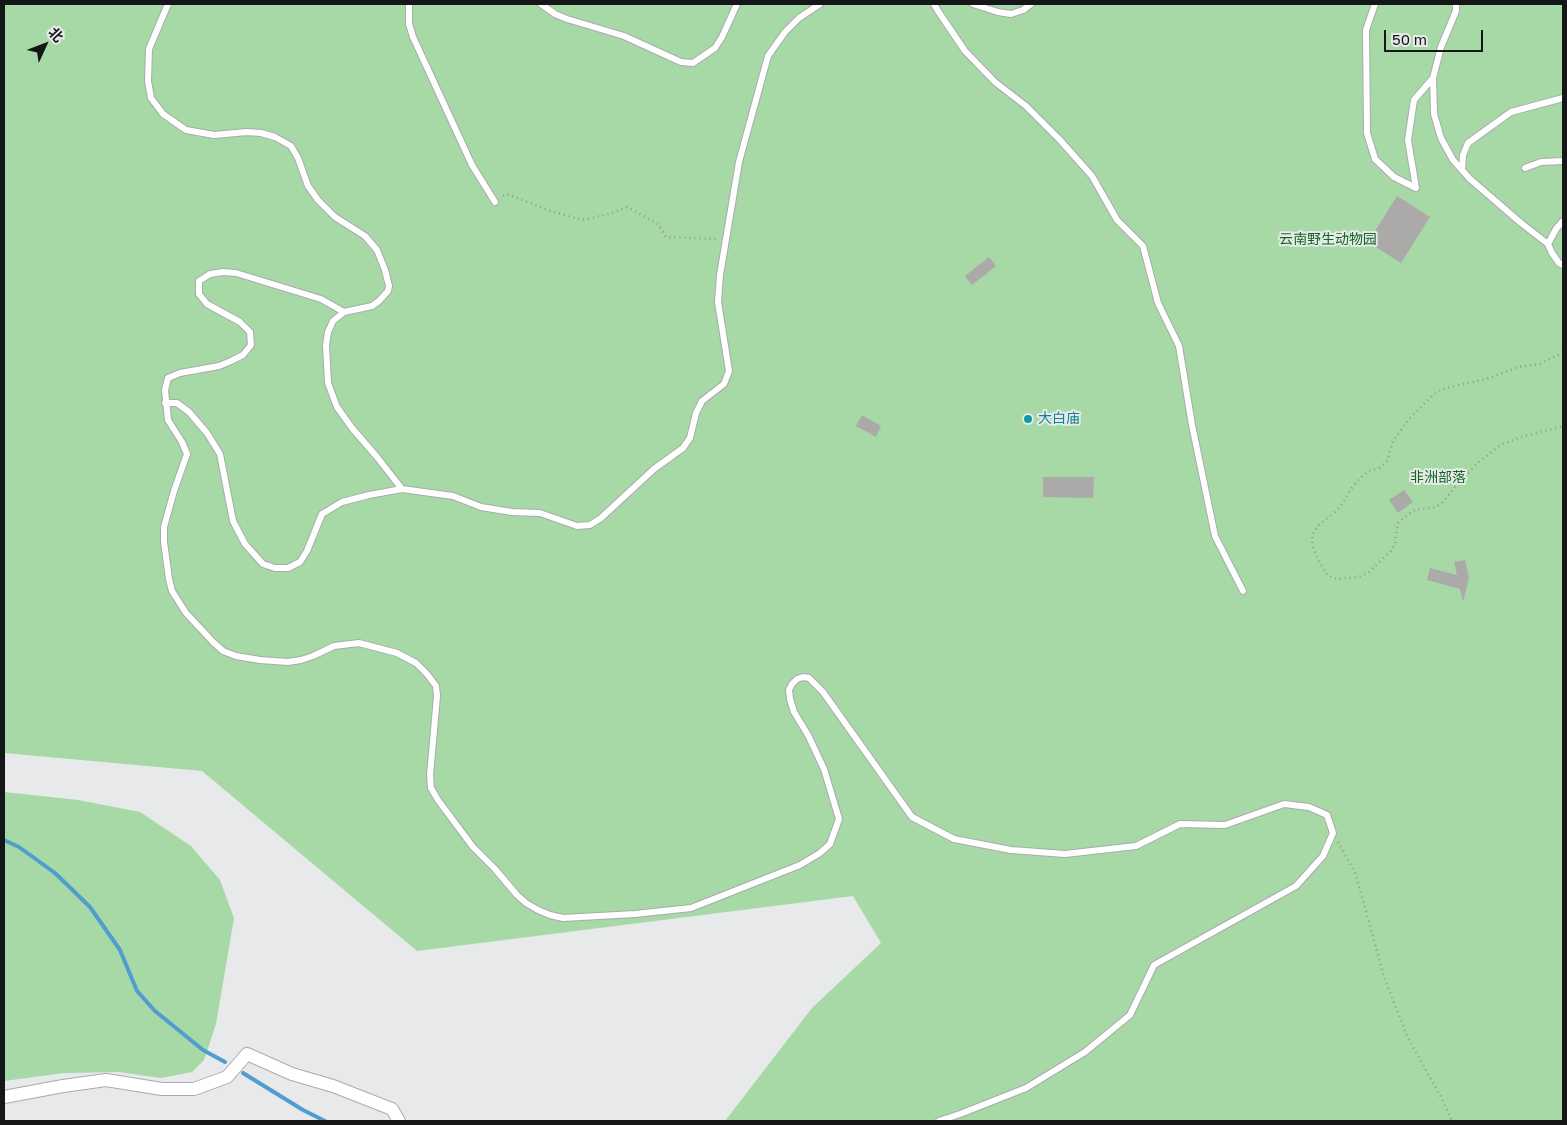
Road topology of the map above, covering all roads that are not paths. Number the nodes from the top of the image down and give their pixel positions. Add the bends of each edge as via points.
1 (168, 4) edge
2 (409, 4) edge
3 (541, 4) edge
4 (737, 4) edge
5 (820, 4) edge
6 (934, 4) edge
7 (973, 4) edge
8 (1032, 4) edge
9 (1375, 4) edge
10 (1456, 4) edge
11 (1432, 78) junction
12 (1563, 98) edge
13 (1563, 161) edge
14 (1525, 168) dead end
15 (1462, 170) junction
16 (496, 202) road end
17 (1563, 222) edge
18 (1548, 244) junction
19 (1563, 264) edge
20 (344, 312) junction
21 (165, 402) junction
22 (402, 489) junction
23 (1242, 591) dead end
24 (4, 1097) edge
25 (399, 1121) edge
26 (939, 1121) edge

1 - 20 lane via 149,49 151,98 163,114 186,130 214,135 261,133 291,146 308,186 318,200 335,217 365,236 377,250 385,270 389,286 380,301
2 - 16 lane via 413,37 472,165
3 - 4 lane via 567,19 624,36 681,62 693,63 715,48
5 - 22 lane via 784,32 768,56 739,162 720,275 718,302 729,372 724,384 702,401 690,438 683,448 654,468 590,525 577,526 540,514 481,507 453,496
6 - 23 lane via 965,51 1066,147 1092,176 1118,220 1143,246 1158,303 1179,346 1215,536
7 - 8 lane via 1011,14
9 - 11 lane via 1366,30 1367,133 1375,159 1394,177 1416,188 1408,140 1414,100
10 - 11 lane
11 - 15 lane via 1436,126 1453,160
12 - 15 lane via 1511,112 1468,143
13 - 14 lane via 1541,162
15 - 18 lane
17 - 18 lane
18 - 19 lane
20 - 21 lane via 321,299 236,273 210,274 199,281 199,294 207,304 240,322 250,332 251,345 243,355 219,366 180,372 168,378
20 - 22 lane via 333,321 328,332 328,383 337,407
21 - 22 lane via 177,403 189,412 220,454 233,521 245,544 263,564 288,568 300,562 322,514 342,502
21 - 26 lane via 168,420 187,454 164,527 172,591 186,613 223,651 236,656 288,662 313,656 334,646 359,643 397,653 416,663 436,686 431,788 473,847 517,895 550,915 563,918 691,908 800,864 830,844 839,819 824,769 790,699 792,684 803,677 809,678 823,692 912,817 954,839 1011,850 1065,854 1136,846 1180,824 1225,825 1284,804 1309,807 1327,815 1333,832 1322,856 1296,886 1154,965 1130,1015 1084,1052 1026,1088
24 - 25 street via 106,1080 162,1089 194,1089 227,1077 247,1054 292,1074 392,1109

